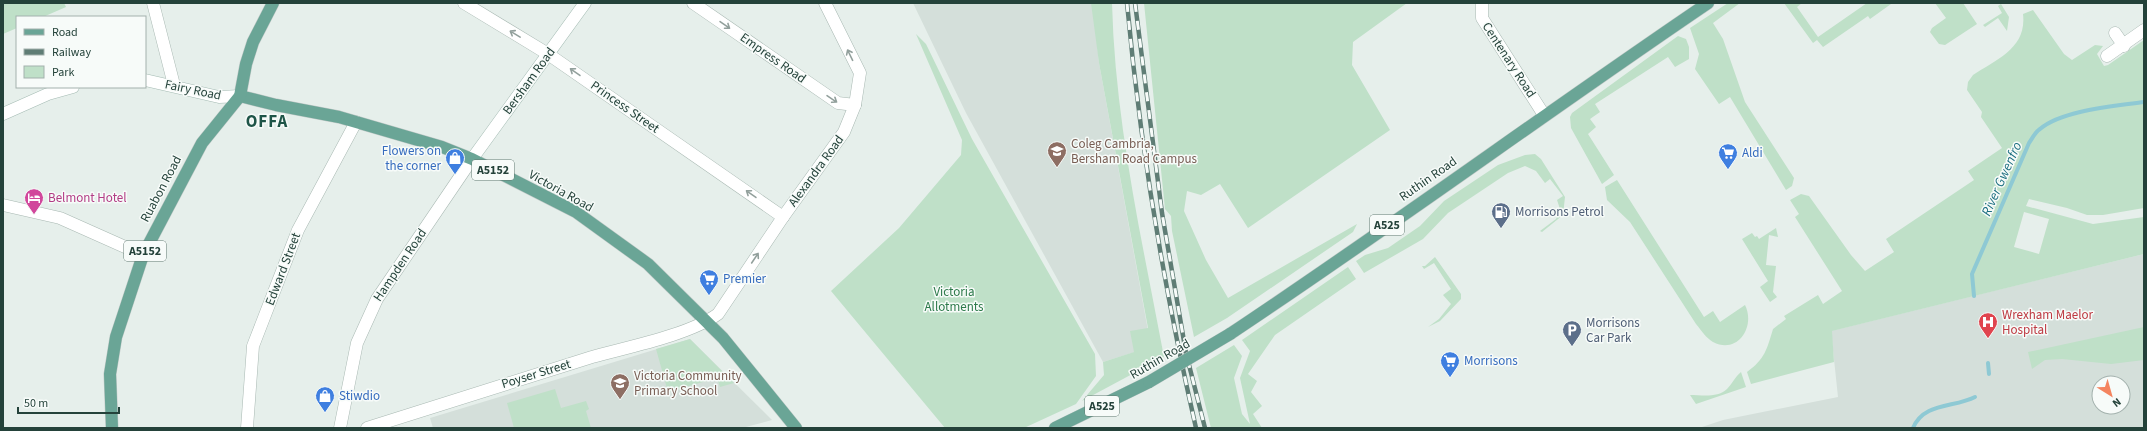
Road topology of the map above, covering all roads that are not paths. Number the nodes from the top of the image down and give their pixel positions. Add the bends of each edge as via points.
1 (153, 3) edge
2 (273, 3) edge
3 (464, 3) edge
4 (585, 3) edge
5 (693, 3) edge
6 (825, 3) edge
7 (1482, 3) edge
8 (1708, 3) edge
9 (2144, 30) edge
10 (2115, 33) dead end
11 (2124, 46) junction
12 (548, 54) junction
13 (2107, 56) dead end
14 (146, 80) edge
15 (174, 85) junction
16 (69, 88) edge
17 (240, 96) junction
18 (855, 105) junction
19 (3, 114) edge
20 (1544, 115) junction
21 (356, 122) junction
22 (472, 160) junction
23 (3, 205) edge
24 (783, 217) junction
25 (143, 255) junction
26 (707, 322) junction
27 (112, 428) edge
28 (247, 428) edge
29 (340, 428) edge
30 (367, 428) edge
31 (796, 428) edge
32 (1055, 428) edge

1 - 15 street
2 - 17 main road, Ruabon Road / A5152 via 253,42
12 -> 3 street, Princess Street
4 - 12 street, Bersham Road
5 -> 18 street, Empress Road via 838,103
18 -> 6 street, Alexandra Road via 860,73
7 - 20 street, Centenary Road via 1482,18
8 - 20 main road, Ruthin Road / A525
9 - 11 street
10 - 11 street
11 - 13 street
12 - 22 street, Bersham Road
24 -> 12 street, Princess Street
14 - 15 street, Fairy Road
15 - 17 street, Fairy Road via 219,97
16 - 19 street via 48,94
17 - 21 main road, Victoria Road / A5152
17 - 25 main road, Ruabon Road / A5152 via 202,143
18 - 24 street, Alexandra Road via 844,132
20 - 32 main road, Ruthin Road / A525, bridge via 1230,334 1150,382
21 - 22 main road, Victoria Road / A5152 via 442,147
21 - 28 street, Edward Street via 298,230 253,346
22 - 26 main road, Victoria Road / A5152 via 576,212 648,264
22 - 29 street, Hampden Road via 377,299 357,343
23 - 25 street via 60,218
26 -> 24 street, Alexandra Road via 718,314
25 - 27 main road, Ruabon Road / A5152 via 116,337 110,374
26 - 30 street, Poyser Street
26 - 31 main road, Victoria Road / A5152

